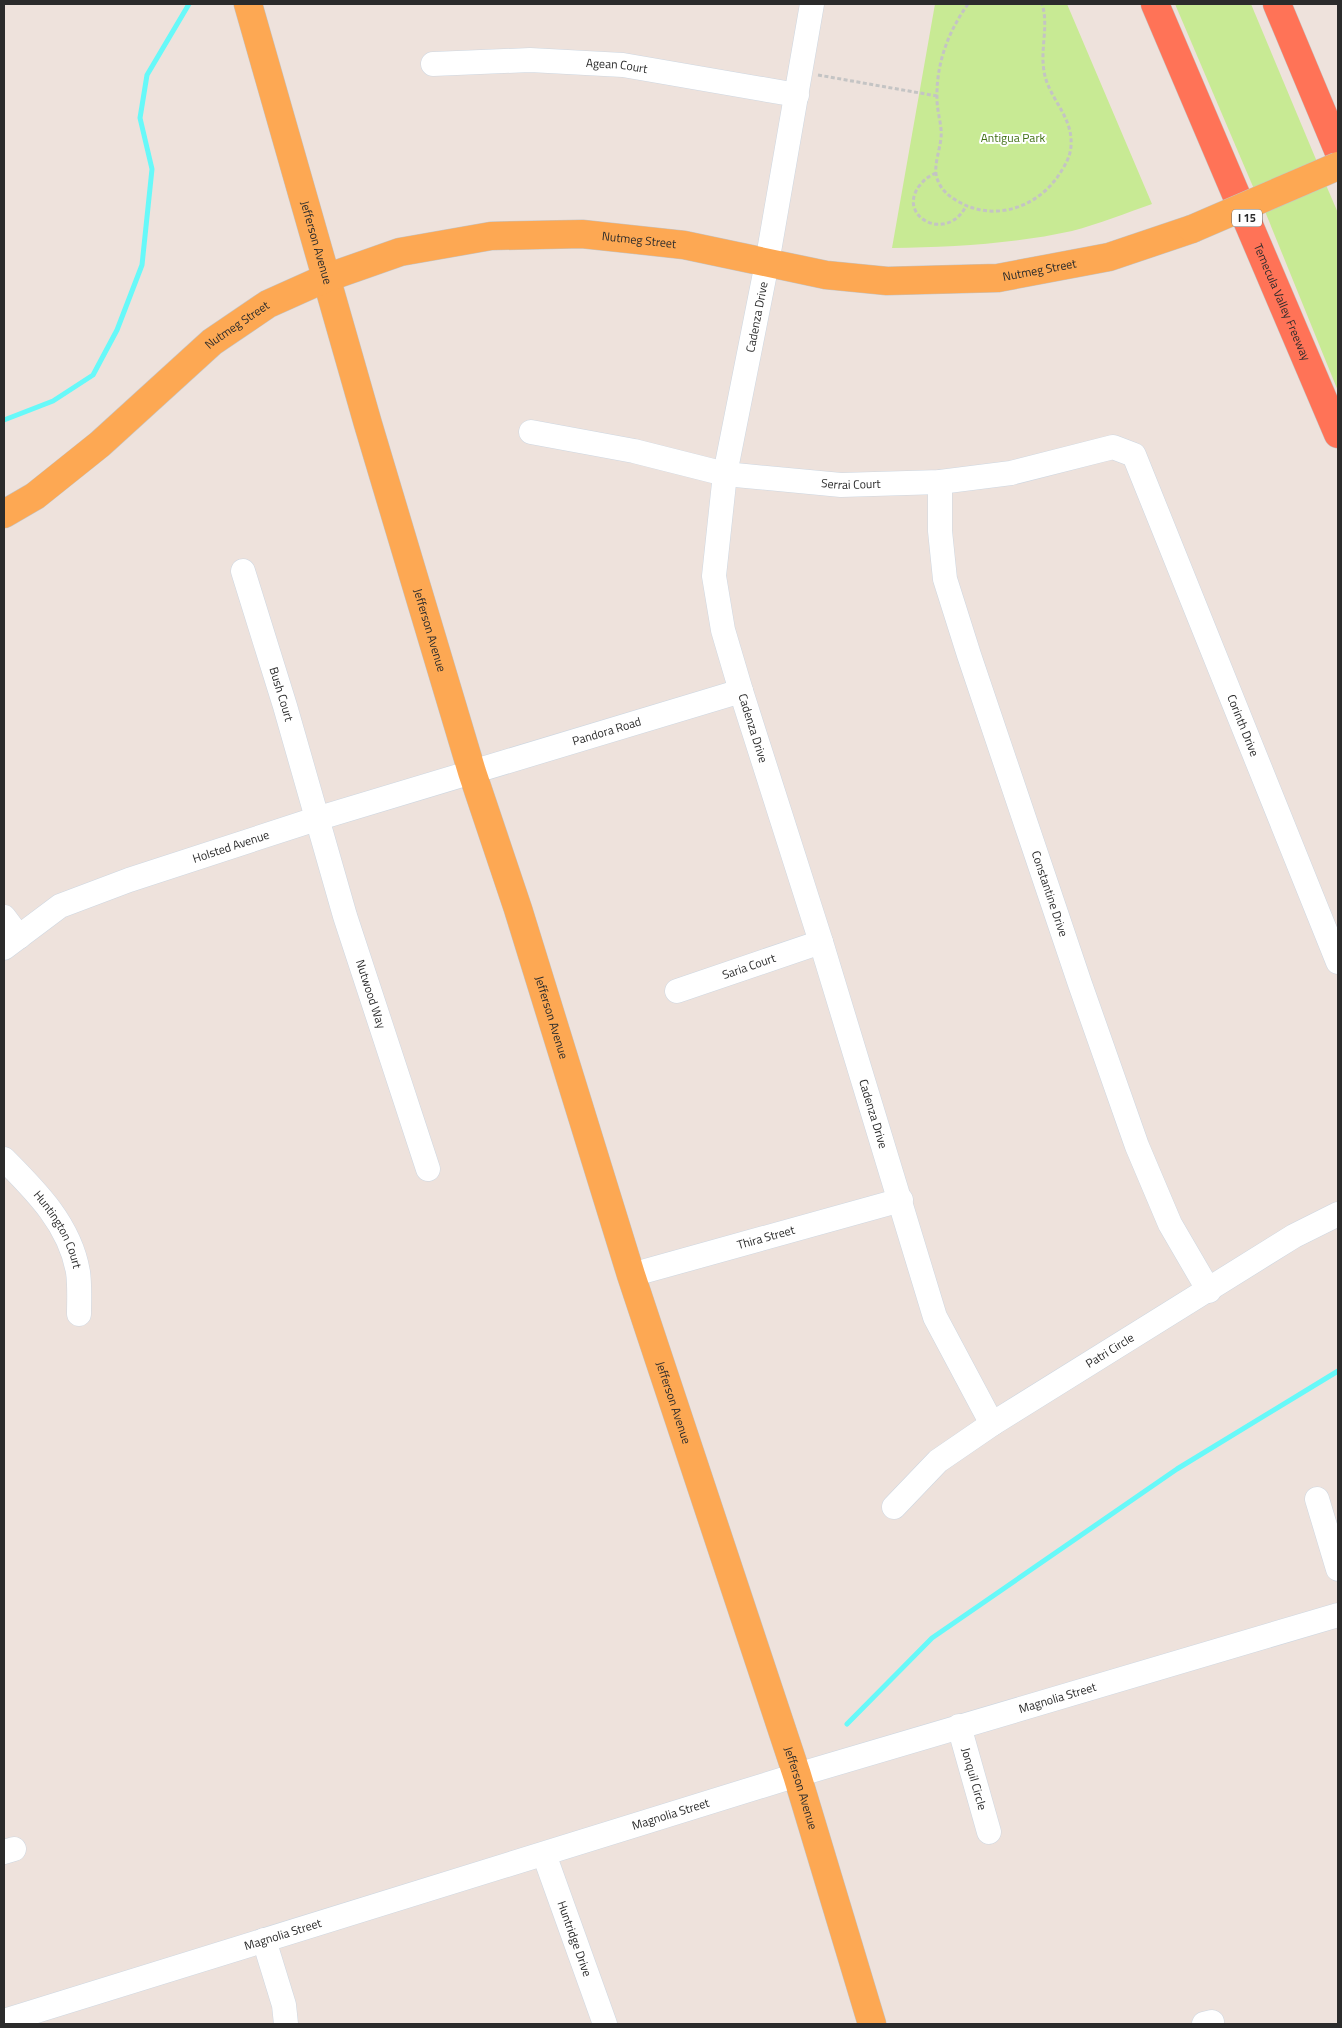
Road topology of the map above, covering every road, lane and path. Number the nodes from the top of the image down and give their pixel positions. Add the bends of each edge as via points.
1 (248, 4) edge
2 (812, 4) edge
3 (968, 4) edge
4 (1042, 4) edge
5 (1155, 4) edge
6 (1277, 4) edge
7 (433, 64) dead end
8 (798, 83) junction
9 (937, 96) junction
10 (1338, 150) edge
11 (1338, 166) edge
12 (936, 174) junction
13 (966, 206) junction
14 (768, 263) junction
15 (326, 278) junction
16 (531, 432) dead end
17 (1338, 434) edge
18 (725, 474) junction
19 (940, 482) junction
20 (1146, 490) joint
21 (4, 514) edge
22 (243, 571) dead end
23 (741, 691) junction
24 (472, 772) junction
25 (316, 819) junction
26 (4, 918) edge
27 (11, 942) edge
28 (821, 942) junction
29 (1338, 962) edge
30 (677, 991) dead end
31 (4, 1159) edge
32 (428, 1169) dead end
33 (901, 1200) junction
34 (1338, 1214) edge
35 (631, 1275) junction
36 (1208, 1291) junction
37 (79, 1314) dead end
38 (992, 1424) junction
39 (1317, 1499) dead end
40 (894, 1507) dead end
41 (1338, 1569) edge
42 (1338, 1615) edge
43 (959, 1726) junction
44 (797, 1775) junction
45 (989, 1832) dead end
46 (544, 1854) junction
47 (264, 1940) junction
48 (4, 2021) edge
49 (286, 2024) edge
50 (605, 2024) edge
51 (872, 2024) edge

1 - 15 main road, Jefferson Avenue
2 - 8 street, Cadenza Drive
3 - 9 path via 941,57
4 - 13 path via 1044,74 1069,124 1071,146 1068,157 1052,184 1017,208 986,211
5 - 17 highway, Temecula Valley Freeway / I 15
6 - 10 highway
7 - 8 street, Agean Court via 530,60 623,65
8 - 9 path
8 - 14 street, Cadenza Drive
9 - 12 path via 941,130
11 - 14 main road, Nutmeg Street, bridge via 1192,229 1109,257 998,278 887,282 826,275
12 - 13 path via 943,191
12 - 13 path via 927,178 915,194 914,208 918,214 927,222 948,224 958,218
14 - 15 main road, Nutmeg Street via 684,245 582,234 491,236 400,252
14 - 18 street, Cadenza Drive
15 - 21 main road, Nutmeg Street via 268,304 212,342 100,444 35,496
15 - 24 main road, Jefferson Avenue
16 - 18 street, Serrai Court via 634,451
18 - 19 street, Serrai Court via 841,485
18 - 23 street, Cadenza Drive via 714,576 723,630
19 - 20 street, Serrai Court via 1010,473 1113,447 1134,455
19 - 36 street, Constantine Drive via 940,531 945,579 975,674 1138,1146 1170,1224
20 - 29 street, Corinth Drive
22 - 25 street, Bush Court via 286,706
23 - 24 street, Pandora Road
23 - 28 street, Cadenza Drive
24 - 25 street, Holsted Avenue
24 - 35 main road, Jefferson Avenue via 518,909
25 - 27 street, Holsted Avenue via 128,880 60,906
25 - 32 street, Nutwood Way
26 - 27 street
28 - 30 street, Saria Court
28 - 33 street, Cadenza Drive
31 - 37 street, Huntington Court via 32,1187 64,1229 78,1272
33 - 35 street, Thira Street
33 - 38 street, Cadenza Drive via 935,1317
34 - 36 street, Patri Circle via 1294,1236
35 - 44 main road, Jefferson Avenue
36 - 38 street, Patri Circle
38 - 40 street, Patri Circle via 938,1462
39 - 41 street
42 - 43 street, Magnolia Street
43 - 44 street, Magnolia Street
43 - 45 street, Jonquil Circle
44 - 46 street, Magnolia Street
44 - 51 main road, Jefferson Avenue
46 - 47 street, Magnolia Street
46 - 50 street, Huntridge Drive
47 - 48 street, Magnolia Street
47 - 49 street via 284,2005

